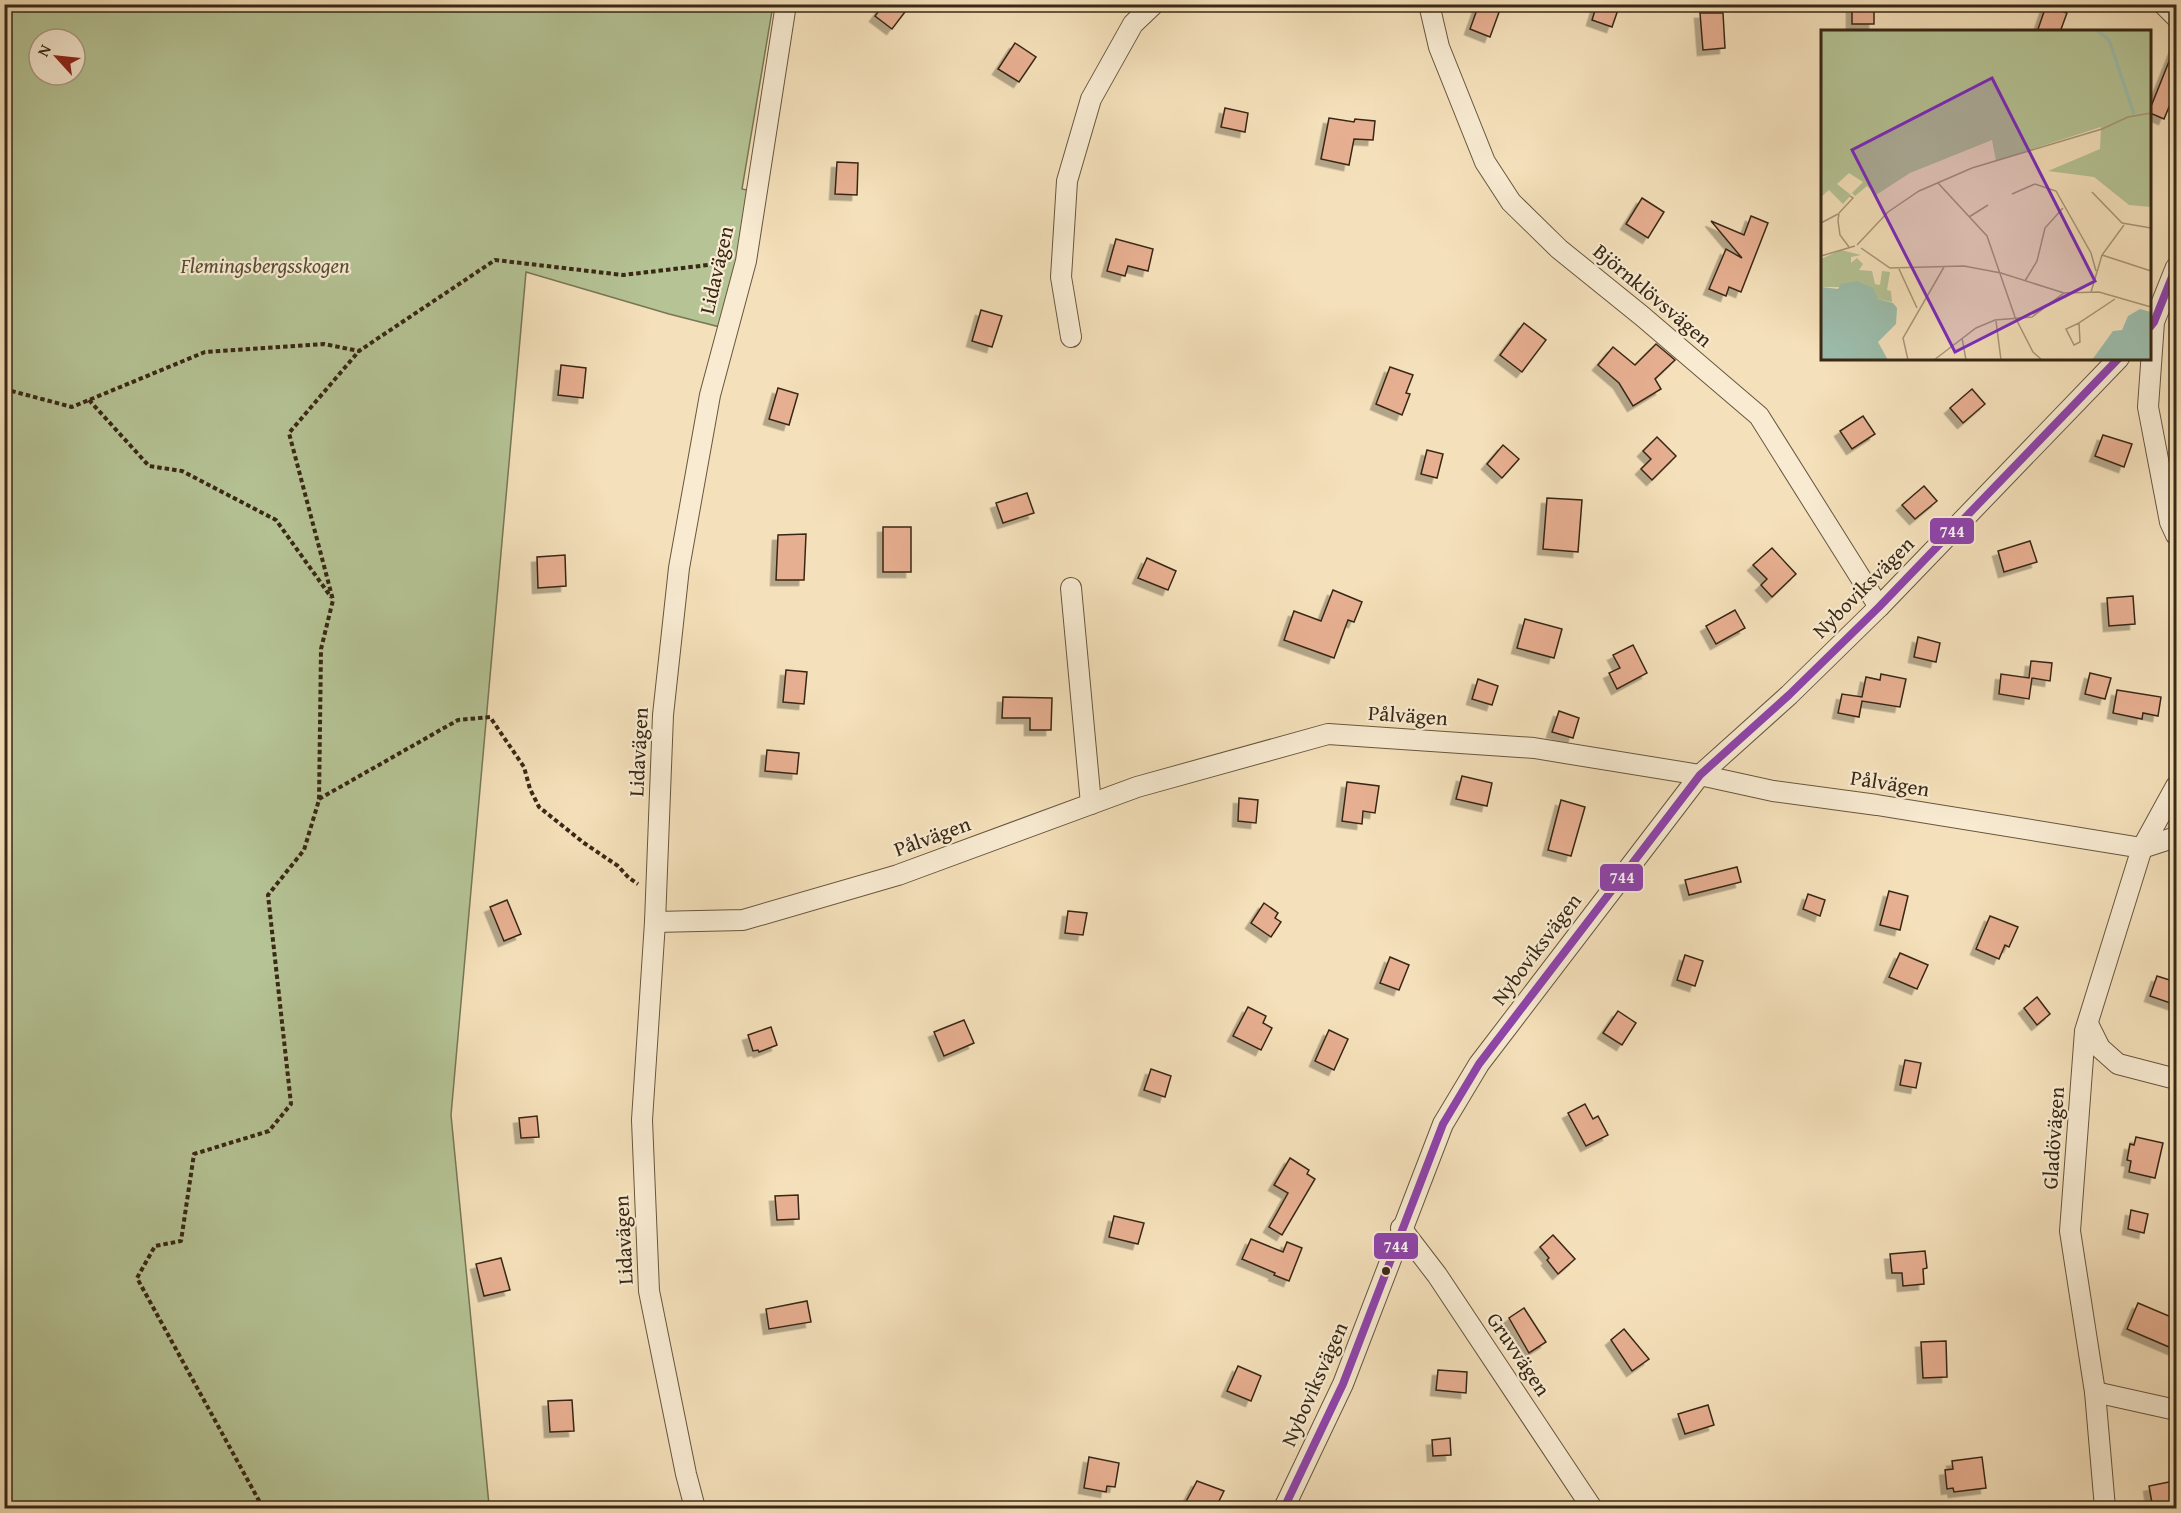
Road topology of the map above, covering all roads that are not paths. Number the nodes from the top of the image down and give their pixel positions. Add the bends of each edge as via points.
1 (786, 4) edge
2 (1154, 4) edge
3 (1429, 4) edge
4 (2163, 4) edge
5 (2176, 17) edge
6 (2176, 267) edge
7 (2152, 325) edge
8 (1071, 337) dead end
9 (2151, 346) edge
10 (2117, 360) edge
11 (2150, 360) edge
12 (2176, 535) edge
13 (1071, 588) dead end
14 (1879, 607) junction
15 (1700, 775) junction
16 (2176, 786) edge
17 (1091, 804) junction
18 (2176, 837) edge
19 (2142, 848) junction
20 (655, 922) junction
21 (2088, 1024) junction
22 (2176, 1078) edge
23 (1401, 1228) junction
24 (2096, 1392) junction
25 (2176, 1410) edge
26 (695, 1509) edge
27 (1284, 1509) edge
28 (1592, 1509) edge
29 (2105, 1509) edge

1 - 20 street, Lidavägen via 746,261 710,395 679,568 663,715
2 - 8 street via 1133,24 1091,99 1068,181 1061,277
3 - 14 street, Björnklövsvägen via 1439,47 1485,162 1511,202 1559,249 1759,416
4 - 5 street
6 - 7 street
7 - 9 street
10 - 14 street, Nyboviksvägen
11 - 12 street via 2148,407 2170,522
13 - 17 street
14 - 15 street, Nyboviksvägen
15 - 17 street, Pålvägen via 1534,748 1328,734 1137,787
15 - 19 street, Pålvägen via 1773,791
15 - 23 street, Nyboviksvägen via 1468,1081 1443,1124
16 - 19 street, Gladövägen
17 - 20 street, Pålvägen via 898,875 743,920
18 - 19 street, Pålvägen
19 - 21 street, Gladövägen
20 - 26 street, Lidavägen via 642,1120 649,1291
21 - 22 street via 2100,1048 2118,1064
21 - 24 street, Gladövägen via 2070,1231
23 - 27 street, Nyboviksvägen via 1343,1384
23 - 28 street, Gruvvägen via 1437,1275
24 - 25 street
24 - 29 street, Gladövägen

